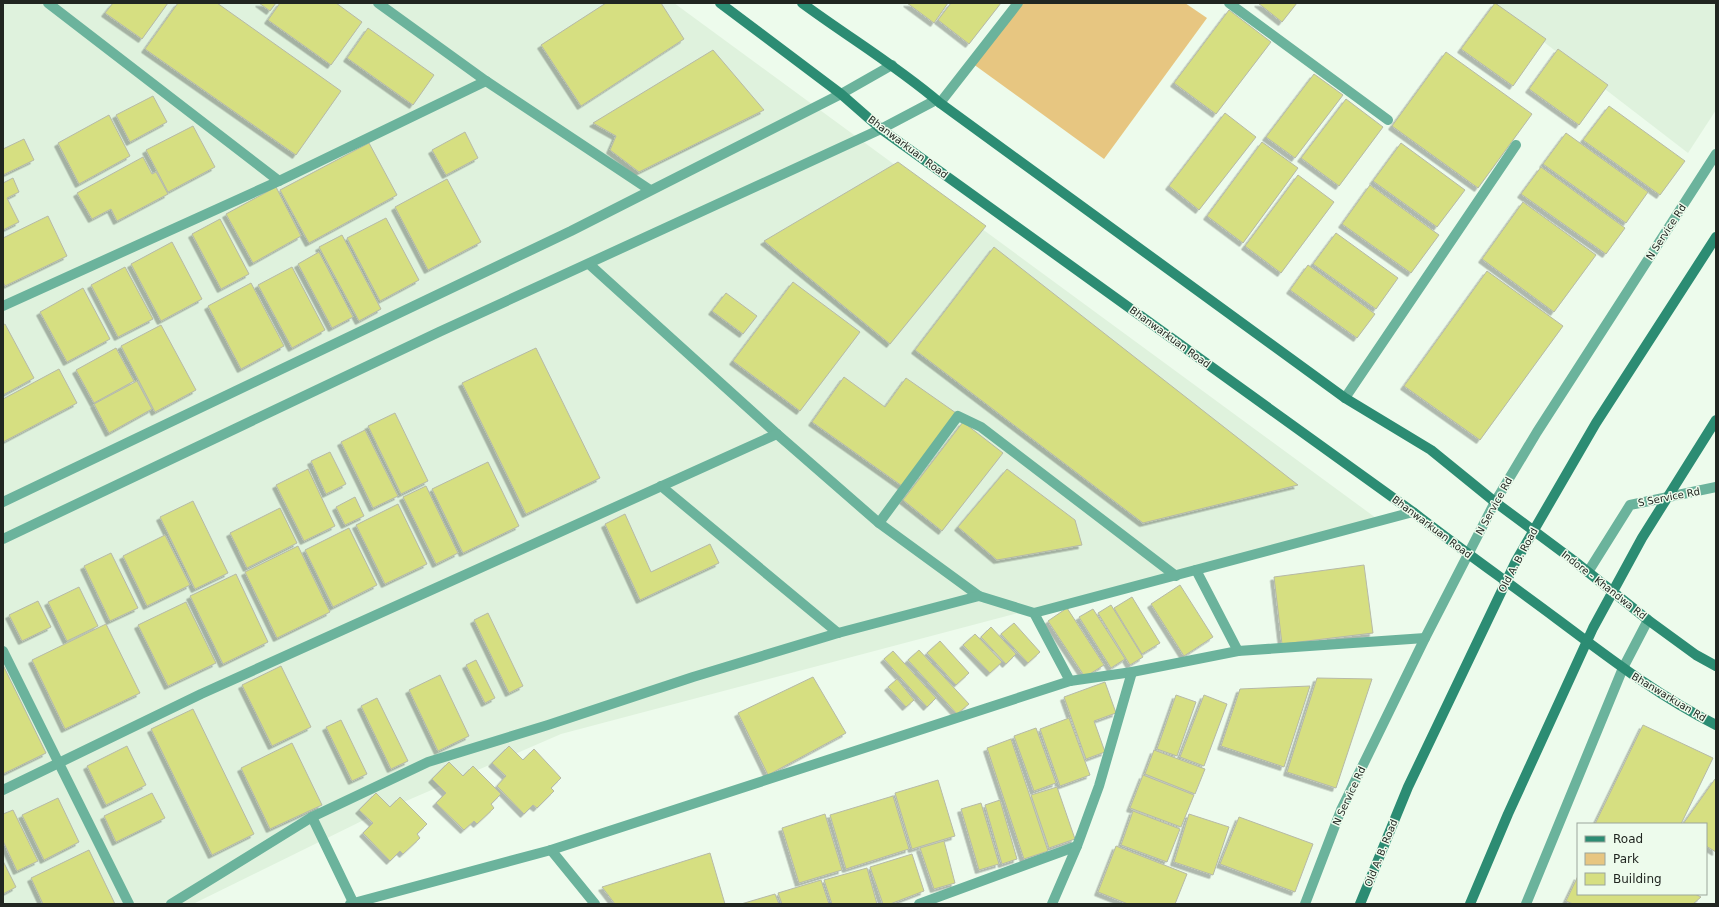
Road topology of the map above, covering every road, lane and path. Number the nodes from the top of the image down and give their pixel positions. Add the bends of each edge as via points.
1 (48, 3) edge
2 (378, 3) edge
3 (720, 3) edge
4 (802, 3) edge
5 (1018, 3) edge
6 (1228, 3) edge
7 (892, 65) junction
8 (486, 80) junction
9 (841, 94) junction
10 (938, 101) junction
11 (1388, 120) dead end
12 (881, 129) junction
13 (1516, 145) dead end
14 (1716, 154) edge
15 (279, 182) junction
16 (650, 190) junction
17 (1716, 237) edge
18 (589, 264) junction
19 (3, 306) edge
20 (1346, 398) junction
21 (1716, 420) edge
22 (777, 434) junction
23 (661, 486) junction
24 (1716, 488) edge
25 (3, 502) edge
26 (1495, 502) junction
27 (1413, 512) junction
28 (879, 523) junction
29 (3, 539) edge
30 (1468, 554) junction
31 (1196, 570) junction
32 (1588, 572) junction
33 (1176, 576) junction
34 (979, 596) junction
35 (1034, 613) junction
36 (1648, 620) junction
37 (838, 633) junction
38 (1425, 638) junction
39 (3, 651) edge
40 (1238, 651) junction
41 (1716, 666) edge
42 (1623, 668) junction
43 (1132, 672) junction
44 (1070, 681) junction
45 (1716, 725) edge
46 (58, 764) junction
47 (3, 790) edge
48 (312, 818) junction
49 (1077, 846) junction
50 (551, 850) junction
51 (378, 900) edge
52 (352, 903) edge
53 (128, 904) edge
54 (171, 904) edge
55 (595, 904) edge
56 (920, 904) edge
57 (1052, 904) edge
58 (1305, 904) edge
59 (1360, 904) edge
60 (1470, 904) edge
61 (1526, 904) edge

1 - 15 street
2 - 8 street
3 - 9 main road, Bhanwarkuan Road
4 - 7 main road
5 - 10 street
6 - 11 street
7 - 9 street
7 - 10 main road
8 - 15 street
8 - 16 street
9 - 12 main road, Bhanwarkuan Road
9 - 16 street
10 - 12 street
10 - 20 main road
12 - 18 street
12 - 27 main road, Bhanwarkuan Road
13 - 20 street
14 - 26 street, N Service Rd via 1541,425
15 - 19 street
16 - 25 street via 432,298
17 - 59 main road, Old A. B. Road, bridge via 1596,423 1516,561 1408,787
18 - 22 street
18 - 29 street
20 - 26 main road via 1432,450
21 - 60 main road, bridge via 1642,538 1593,628
22 - 23 street
22 - 28 street
23 - 37 street
23 - 46 street via 201,694
24 - 32 street, S Service Rd via 1630,505
26 - 30 street, N Service Rd
26 - 32 main road, Indore - Khandwa Rd
27 - 30 main road, Bhanwarkuan Road
27 - 31 street
28 - 33 street via 958,416 981,427
28 - 34 street
30 - 38 street, N Service Rd
30 - 42 main road, Bhanwarkuan Road
31 - 33 street
31 - 40 street
32 - 36 main road, Indore - Khandwa Rd
33 - 35 street
34 - 35 street
34 - 37 street
35 - 44 street
36 - 41 main road, Indore - Khandwa Rd via 1696,655
36 - 42 street
37 - 48 street via 428,762
38 - 40 street
38 - 58 street, N Service Rd via 1341,810
39 - 46 street
40 - 43 street
42 - 45 main road, Bhanwarkuan Rd via 1654,690
42 - 61 street
43 - 44 street
43 - 49 street via 1099,786
44 - 50 street
46 - 47 street
46 - 53 street
48 - 52 street
48 - 54 street
49 - 56 street
49 - 57 street
50 - 51 street
50 - 55 street
51 - 52 street

